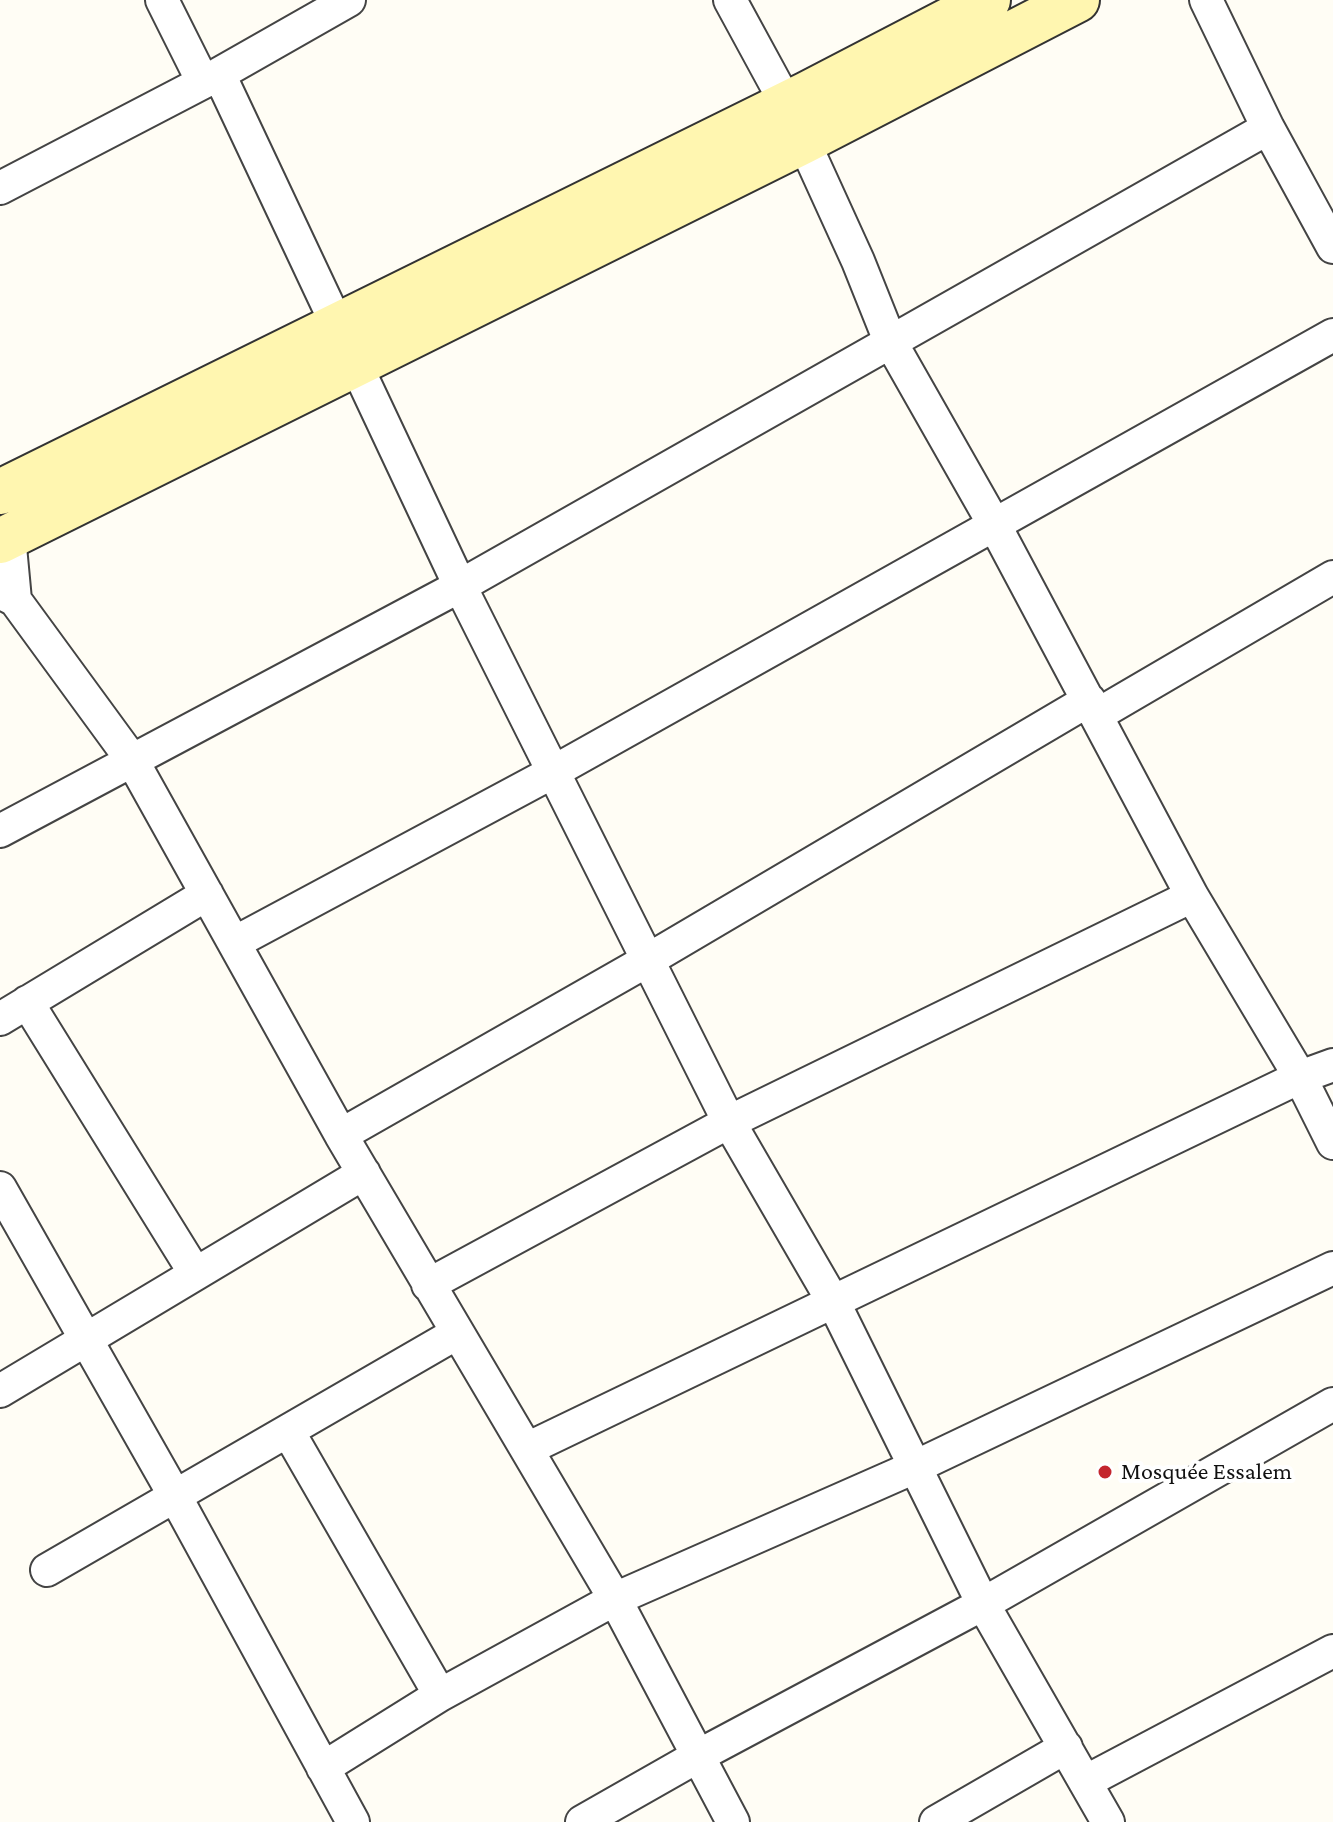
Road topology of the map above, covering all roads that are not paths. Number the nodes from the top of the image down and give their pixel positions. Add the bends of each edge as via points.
1 (162, 0) edge
2 (349, 0) edge
3 (730, 0) edge
4 (988, 0) edge
5 (1077, 0) edge
6 (1206, 0) edge
7 (211, 78) junction
8 (795, 122) junction
9 (1268, 128) junction
10 (3, 181) edge
11 (1333, 247) edge
12 (1333, 335) edge
13 (890, 341) junction
14 (346, 346) junction
15 (0, 492) edge
16 (994, 524) junction
17 (3, 533) edge
18 (1333, 577) edge
19 (460, 586) junction
20 (8, 596) edge
21 (1093, 707) junction
22 (132, 760) junction
23 (553, 772) junction
24 (0, 831) edge
25 (207, 894) junction
26 (1192, 896) junction
27 (234, 943) junction
28 (648, 960) junction
29 (14, 1010) edge
30 (1333, 1065) edge
31 (1300, 1077) junction
32 (729, 1122) junction
33 (341, 1135) junction
34 (1333, 1143) edge
35 (364, 1173) junction
36 (0, 1188) edge
37 (1333, 1268) edge
38 (195, 1273) junction
39 (428, 1285) junction
40 (834, 1303) junction
41 (457, 1333) junction
42 (86, 1340) junction
43 (0, 1391) edge
44 (1333, 1404) edge
45 (288, 1431) junction
46 (527, 1449) junction
47 (917, 1466) junction
48 (175, 1496) junction
49 (47, 1570) dead end
50 (615, 1599) junction
51 (983, 1604) junction
52 (1333, 1651) edge
53 (440, 1695) junction
54 (1066, 1747) junction
55 (698, 1756) junction
56 (323, 1768) junction
57 (1085, 1782) junction
58 (353, 1822) edge
59 (582, 1822) edge
60 (733, 1822) edge
61 (936, 1822) edge
62 (1108, 1822) edge

1 - 7 street
2 - 7 street
3 - 8 street
4 - 8 main road
5 - 8 main road
6 - 9 street
7 - 10 street
7 - 14 street
8 - 13 street
8 - 14 main road
9 - 11 street
9 - 13 street
12 - 16 street
13 - 16 street
13 - 19 street
14 - 15 main road
14 - 17 main road
14 - 19 street
16 - 21 street
16 - 23 street
17 - 20 street
18 - 21 street
19 - 22 street
19 - 23 street
20 - 22 street
21 - 26 street
21 - 28 street
22 - 24 street
22 - 25 street
23 - 27 street
23 - 28 street
25 - 27 street
25 - 29 street
26 - 31 street
26 - 32 street
27 - 33 street
28 - 32 street
28 - 33 street
29 - 38 street
30 - 31 street
31 - 34 street
31 - 40 street
32 - 39 street
32 - 40 street
33 - 35 street
35 - 38 street
35 - 39 street
36 - 42 street
37 - 47 street
38 - 42 street
39 - 41 street
40 - 46 street
40 - 47 street
41 - 45 street
41 - 46 street
42 - 43 street
42 - 48 street
44 - 51 street
45 - 48 street
45 - 53 street
46 - 50 street
47 - 50 street
47 - 51 street
48 - 49 street
48 - 56 street
50 - 53 street
50 - 55 street
51 - 54 street
51 - 55 street
52 - 57 street
53 - 56 street
54 - 57 street
54 - 61 street
55 - 59 street
55 - 60 street
56 - 58 street
57 - 62 street

